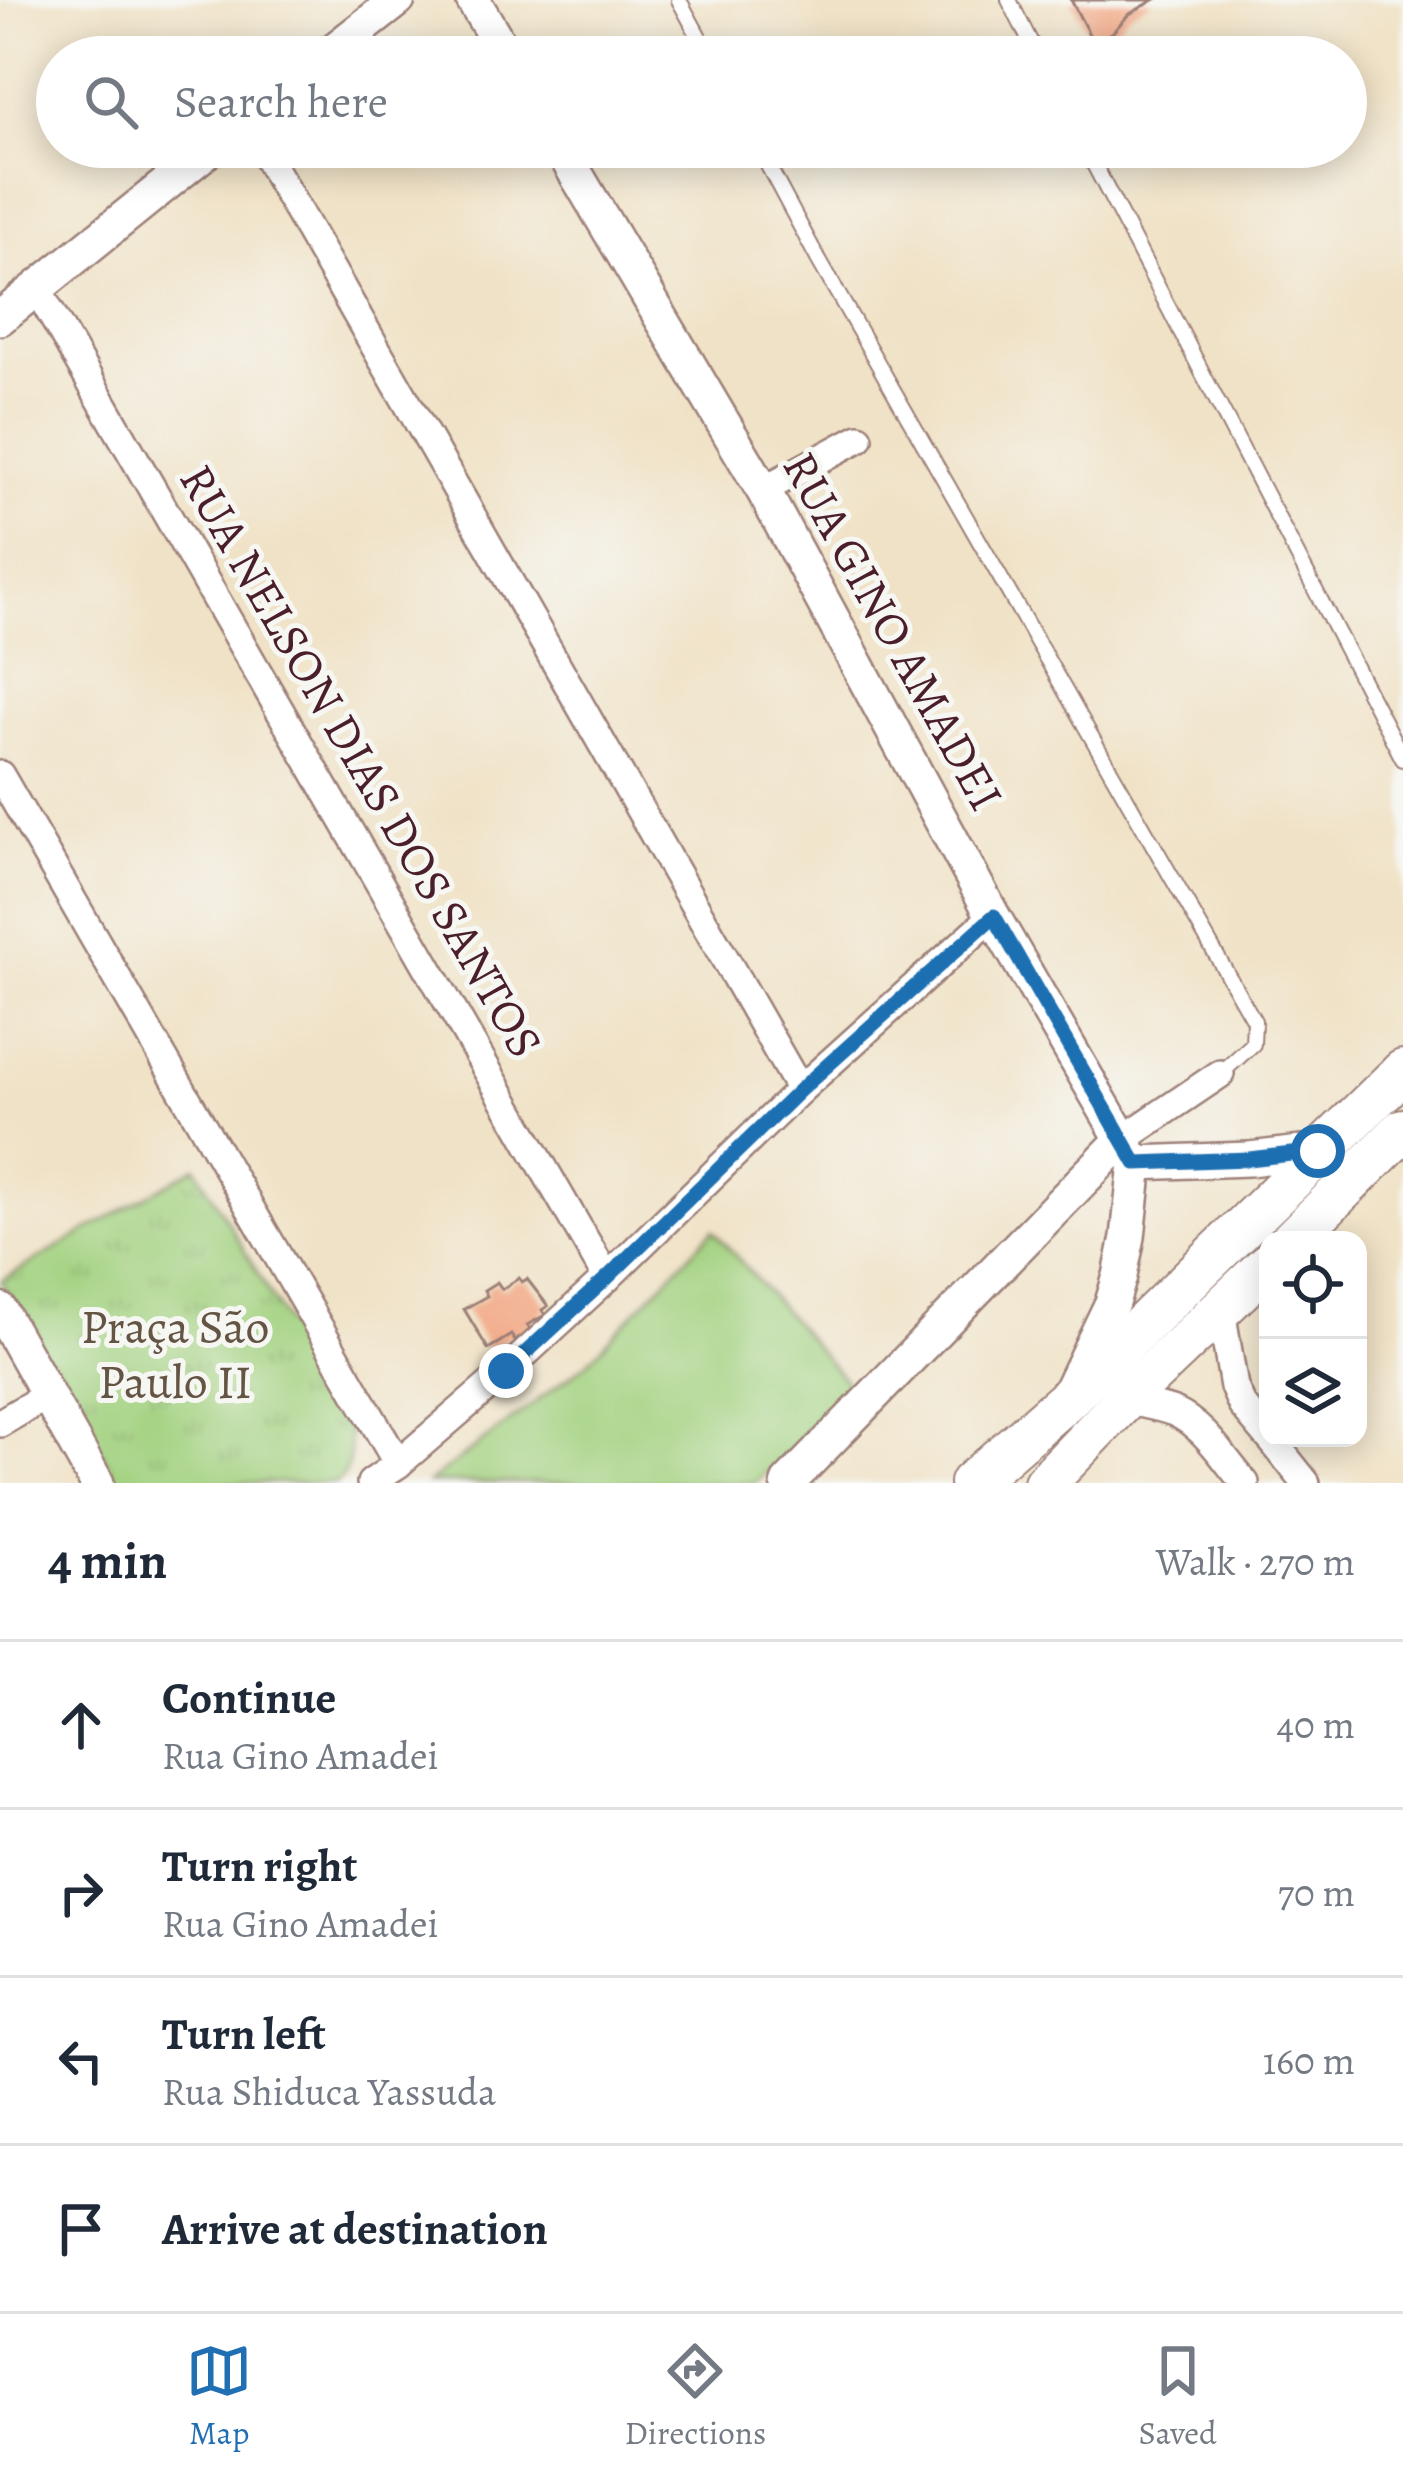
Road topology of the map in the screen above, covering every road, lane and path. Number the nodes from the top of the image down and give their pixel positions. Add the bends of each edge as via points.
1 (398, 0) edge
2 (473, 0) edge
3 (680, 0) edge
4 (1009, 0) edge
5 (352, 36) edge
6 (494, 36) edge
7 (699, 36) edge
8 (1028, 36) edge
9 (186, 168) edge
10 (273, 168) edge
11 (572, 168) edge
12 (769, 168) edge
13 (1096, 168) edge
14 (37, 289) junction
15 (0, 318) edge
16 (859, 438) dead end
17 (764, 490) junction
18 (1403, 759) edge
19 (0, 775) edge
20 (994, 916) junction
21 (1403, 1071) edge
22 (1220, 1074) joint
23 (800, 1090) junction
24 (1403, 1130) edge
25 (1129, 1151) junction
26 (1318, 1151) junction
27 (1301, 1231) edge
28 (1259, 1273) edge
29 (607, 1278) junction
30 (0, 1310) edge
31 (1221, 1310) junction
32 (46, 1396) junction
33 (1125, 1400) junction
34 (1065, 1401) junction
35 (0, 1423) edge
36 (1259, 1425) edge
37 (1277, 1447) edge
38 (398, 1464) junction
39 (97, 1483) edge
40 (371, 1483) edge
41 (788, 1483) edge
42 (971, 1483) edge
43 (1046, 1483) edge
44 (1245, 1483) edge
45 (1306, 1483) edge

1 - 5 street
2 - 6 street
3 - 7 lane
4 - 8 lane
9 - 14 street
10 - 23 street
11 - 17 street, RUA GINO AMADEI
12 - 22 lane via 1254,1021 1253,1044
13 - 18 lane
14 - 15 street
14 - 29 street, RUA NELSON DIAS DOS SANTOS
16 - 17 street
17 - 20 street, RUA GINO AMADEI
19 - 38 street
20 - 23 street
20 - 25 street, RUA GINO AMADEI
21 - 26 main road
22 - 25 street
23 - 29 street
24 - 27 main road
25 - 26 street via 1249,1159
25 - 34 street via 1128,1238 1112,1304
25 - 41 street
26 - 34 main road
28 - 31 main road
29 - 38 street
30 - 32 street
31 - 33 main road
31 - 36 street via 1234,1388
32 - 35 street
32 - 39 street
33 - 43 main road
33 - 44 street via 1184,1418
34 - 42 main road
37 - 45 street
38 - 40 street

